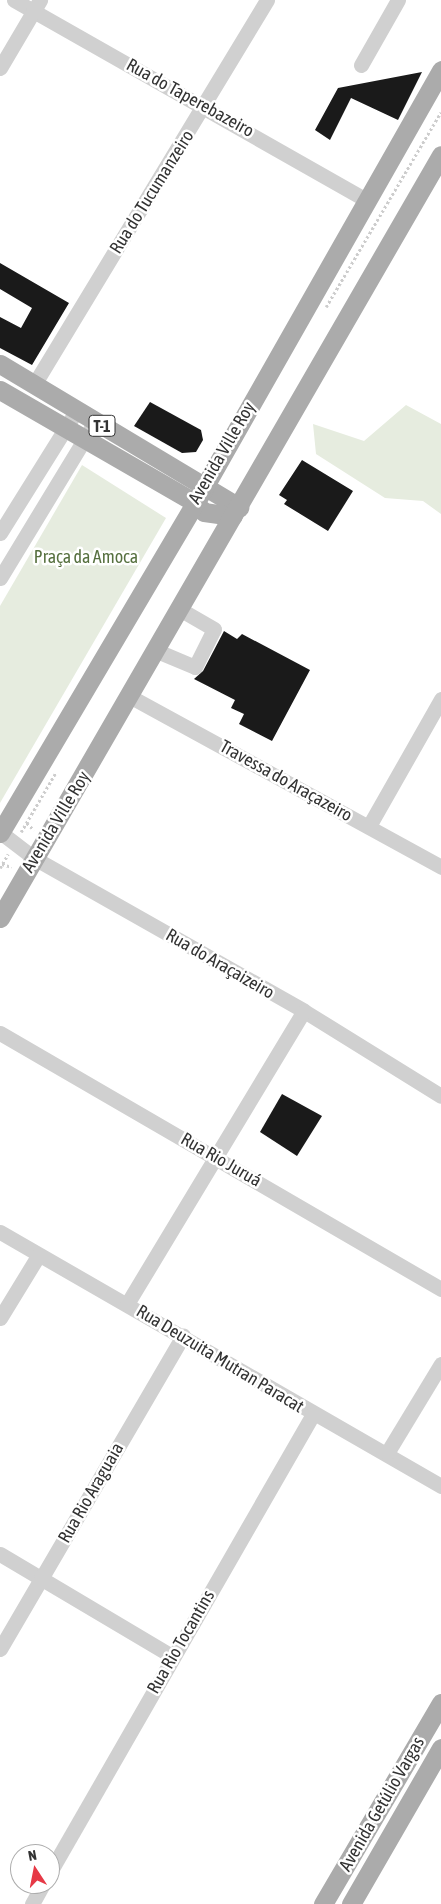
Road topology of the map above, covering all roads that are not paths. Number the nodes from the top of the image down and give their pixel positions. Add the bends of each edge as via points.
1 (14, 0) edge
2 (267, 0) edge
3 (398, 0) edge
4 (36, 5) edge
5 (361, 65) dead end
6 (0, 68) edge
7 (441, 70) edge
8 (205, 105) junction
9 (439, 162) edge
10 (365, 199) junction
11 (0, 364) edge
12 (35, 383) junction
13 (0, 390) edge
14 (77, 410) junction
15 (95, 422) junction
16 (63, 426) junction
17 (82, 438) junction
18 (206, 484) junction
19 (194, 502) junction
20 (236, 512) junction
21 (0, 533) edge
22 (0, 578) edge
23 (180, 610) junction
24 (157, 650) junction
25 (131, 696) junction
26 (441, 699) edge
27 (369, 826) junction
28 (0, 833) edge
29 (34, 858) junction
30 (441, 868) edge
31 (0, 918) edge
32 (304, 1011) junction
33 (0, 1033) edge
34 (441, 1096) edge
35 (217, 1157) junction
36 (0, 1232) edge
37 (38, 1256) junction
38 (441, 1289) edge
39 (127, 1304) junction
40 (0, 1318) edge
41 (183, 1336) junction
42 (441, 1364) edge
43 (313, 1414) junction
44 (387, 1454) junction
45 (441, 1486) edge
46 (0, 1554) edge
47 (42, 1578) junction
48 (0, 1649) edge
49 (172, 1656) junction
50 (441, 1703) edge
51 (441, 1748) edge
52 (409, 1758) junction
53 (429, 1769) junction
54 (60, 1854) edge
55 (323, 1904) edge
56 (351, 1904) edge

1 - 4 street, Rua do Taperebazeiro
2 - 8 street, Rua do Tucumanzeiro
3 - 5 street
4 - 6 street
4 - 8 street, Rua do Taperebazeiro
7 - 10 main road, Avenida Ville Roy
8 - 10 street, Rua do Taperebazeiro
8 - 12 street, Rua do Tucumanzeiro
9 - 20 main road, Avenida Ville Roy
10 - 18 main road, Avenida Ville Roy
11 - 12 main road, T-1
12 - 14 main road, T-1
13 - 16 main road, T-1
14 - 15 main road, T-1
14 - 16 street
15 - 17 street
15 - 18 main road, T-1
16 - 17 main road, T-1
16 - 21 street
17 - 19 main road, T-1
17 - 22 street
18 - 19 main road, Avenida Ville Roy
18 - 20 main road
19 - 20 main road via 204,512
19 - 28 main road, Avenida Ville Roy
20 - 23 main road, Avenida Ville Roy
23 - 24 main road, Avenida Ville Roy
23 - 24 street via 214,629 195,668
24 - 25 main road, Avenida Ville Roy
25 - 27 street, Travessa do Araçazeiro
25 - 29 main road, Avenida Ville Roy
26 - 27 street
27 - 30 street, Travessa do Araçazeiro
28 - 29 street, Rua do Araçaizeiro
29 - 31 main road, Avenida Ville Roy
29 - 32 street, Rua do Araçaizeiro
32 - 34 street, Rua do Araçaizeiro
32 - 35 street
33 - 35 street, Rua Rio Juruá
35 - 38 street, Rua Rio Juruá
35 - 39 street
36 - 37 street, Rua Deuzuita Mutran Paracat
37 - 39 street, Rua Deuzuita Mutran Paracat
37 - 40 street
39 - 41 street, Rua Deuzuita Mutran Paracat
41 - 43 street, Rua Deuzuita Mutran Paracat
41 - 47 street, Rua Rio Araguaia
42 - 44 street
43 - 44 street, Rua Deuzuita Mutran Paracat
43 - 49 street, Rua Rio Tocantins
44 - 45 street, Rua Deuzuita Mutran Paracat
46 - 47 street
47 - 48 street, Rua Rio Araguaia
47 - 49 street
49 - 54 street, Rua Rio Tocantins
50 - 52 main road, Avenida Getúlio Vargas
51 - 53 main road, Avenida Getúlio Vargas
52 - 53 main road
52 - 55 main road, Avenida Getúlio Vargas
53 - 56 main road, Avenida Getúlio Vargas

